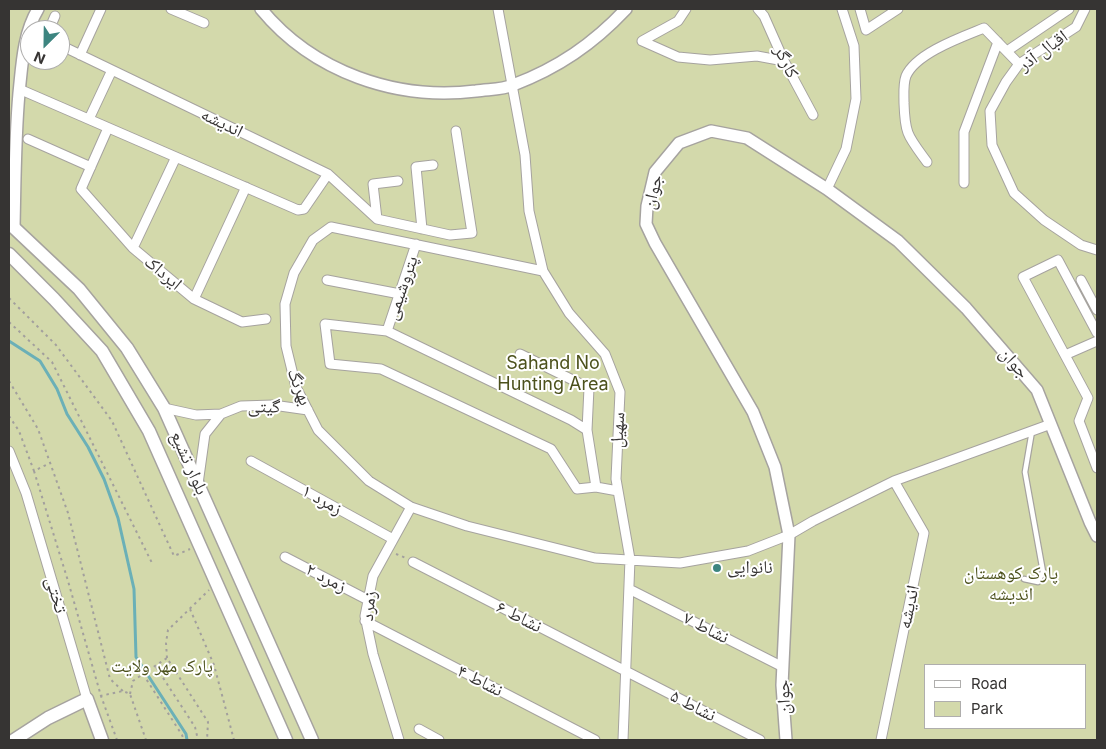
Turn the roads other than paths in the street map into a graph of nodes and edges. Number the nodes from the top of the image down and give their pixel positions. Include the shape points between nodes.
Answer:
1 (38, 9) edge
2 (101, 9) edge
3 (171, 9) edge
4 (261, 9) edge
5 (498, 9) edge
6 (626, 9) edge
7 (686, 9) edge
8 (758, 9) edge
9 (842, 9) edge
10 (860, 9) edge
11 (898, 9) edge
12 (1069, 9) edge
13 (1085, 9) edge
14 (55, 16) dead end
15 (53, 20) edge
16 (204, 23) dead end
17 (998, 42) junction
18 (70, 50) edge
19 (1007, 51) junction
20 (80, 55) junction
21 (784, 61) junction
22 (1019, 64) junction
23 (112, 70) junction
24 (511, 86) junction
25 (20, 89) junction
26 (813, 115) dead end
27 (89, 119) junction
28 (108, 128) junction
29 (456, 131) dead end
30 (28, 139) dead end
31 (12, 156) edge
32 (176, 157) junction
33 (927, 162) dead end
34 (434, 165) dead end
35 (91, 167) junction
36 (328, 174) junction
37 (398, 181) dead end
38 (964, 183) dead end
39 (246, 187) junction
40 (827, 189) junction
41 (375, 218) junction
42 (11, 228) edge
43 (422, 229) junction
44 (416, 244) junction
45 (133, 248) junction
46 (1097, 250) edge
47 (9, 254) edge
48 (543, 271) junction
49 (327, 280) dead end
50 (1082, 280) dead end
51 (400, 294) junction
52 (194, 299) junction
53 (1097, 310) edge
54 (266, 319) dead end
55 (387, 331) junction
56 (1097, 333) edge
57 (1097, 341) edge
58 (520, 354) dead end
59 (1065, 355) junction
60 (164, 408) junction
61 (308, 410) junction
62 (221, 414) junction
63 (1051, 424) junction
64 (587, 430) junction
65 (1032, 431) junction
66 (9, 451) edge
67 (251, 461) dead end
68 (1097, 468) edge
69 (894, 481) junction
70 (198, 484) junction
71 (596, 486) junction
72 (618, 491) junction
73 (411, 507) junction
74 (789, 535) junction
75 (1097, 536) edge
76 (393, 539) junction
77 (285, 557) dead end
78 (630, 559) junction
79 (413, 562) road end
80 (1024, 579) dead end
81 (629, 589) junction
82 (368, 600) junction
83 (365, 621) junction
84 (783, 666) junction
85 (626, 672) junction
86 (87, 699) junction
87 (419, 730) dead end
88 (14, 740) edge
89 (102, 740) edge
90 (286, 740) edge
91 (312, 740) edge
92 (399, 740) edge
93 (439, 740) edge
94 (595, 740) edge
95 (624, 740) edge
96 (760, 740) edge
97 (786, 740) edge
98 (881, 740) edge

1 - 25 street via 22,55
2 - 20 street
3 - 16 street
4 - 24 street via 298,44 328,64 365,81 409,91 454,94
5 - 24 street, سهیل
6 - 24 street via 584,48 551,68
7 - 21 street via 678,21 642,41 678,57 710,60 757,56
8 - 21 street, کارگر
9 - 40 street via 854,46 856,99 846,149
10 - 11 street via 866,30
12 - 19 street
13 - 22 street, اقبال آذر via 1076,27
14 - 15 street
17 - 19 street
17 - 33 street via 984,28 935,48 906,76 904,98 908,136
17 - 38 street via 964,132
18 - 20 street, اندیشه
19 - 22 street
20 - 23 street, اندیشه
21 - 26 street, کارگر
22 - 46 street, اقبال آذر via 990,110 992,145 1014,193 1044,220 1081,245
23 - 27 street
23 - 36 street, اندیشه
24 - 48 street, سهیل via 525,155 529,211
25 - 27 street
25 - 31 street
27 - 28 street
28 - 32 street
28 - 35 street
29 - 43 street via 472,233 450,235
30 - 35 street
31 - 42 street
32 - 39 street
32 - 45 street
34 - 43 street via 416,167
35 - 45 street, ایرداک via 81,189
36 - 39 street via 302,210
36 - 41 street, اندیشه
37 - 41 street via 373,184
39 - 52 street
40 - 63 street, جوان via 898,241 966,308 1037,390
40 - 74 street, جوان via 747,138 711,131 679,143 655,172 647,206 646,224 654,244 753,412 775,467
41 - 43 street
42 - 60 main road, بلوار تشیع via 79,288 127,348
44 - 48 street, بهرنگ
44 - 51 street, پتروشیمی
44 - 61 street, بهرنگ via 331,227 313,240 294,273 285,304 286,346 296,387
45 - 52 street, ایرداک
47 - 90 main road, بلوار تشیع via 102,351 149,431
48 - 72 street, سهیل via 569,313 605,354 620,392
49 - 51 street
50 - 53 street
51 - 55 street, پتروشیمی
52 - 54 street, ایرداک via 242,322
55 - 64 street
55 - 71 street via 325,324 330,364 381,368 551,449 576,489
56 - 59 street via 1058,260 1024,278
57 - 59 street
58 - 64 street via 589,388
59 - 68 street via 1088,398 1079,421
60 - 62 street, گیتی via 196,415
60 - 70 main road, بلوار تشیع
61 - 62 street, گیتی via 273,405 241,406
61 - 73 street, بهرنگ via 318,430 369,481
62 - 70 street via 205,434
63 - 65 street, بهرنگ
63 - 75 street, جوان
64 - 71 street
65 - 69 street, بهرنگ
65 - 80 lane via 1025,472 1043,572 1038,582
66 - 86 street, تختی via 26,493
67 - 76 street, زمرد ۱
69 - 74 street, بهرنگ
69 - 98 street, اندیشه via 924,533
70 - 91 main road, بلوار تشیع
71 - 72 street
72 - 78 street, سهیل
73 - 76 street, زمرد
73 - 78 street, بهرنگ via 467,526 595,558
74 - 78 street, بهرنگ via 748,551 680,563
74 - 84 street, جوان
76 - 82 street, زمرد via 373,576
77 - 82 street, زمرد ۲
78 - 81 street, سهیل
79 - 85 street, نشاط ۶
81 - 84 street, نشاط ۷
81 - 85 street, سهیل
82 - 83 street, زمرد
83 - 92 street, زمرد
83 - 94 street, نشاط ۴
84 - 97 street, جوان
85 - 95 street, سهیل
85 - 96 street, نشاط ۵
86 - 88 main road via 48,718
86 - 89 main road, تختی
87 - 93 street

